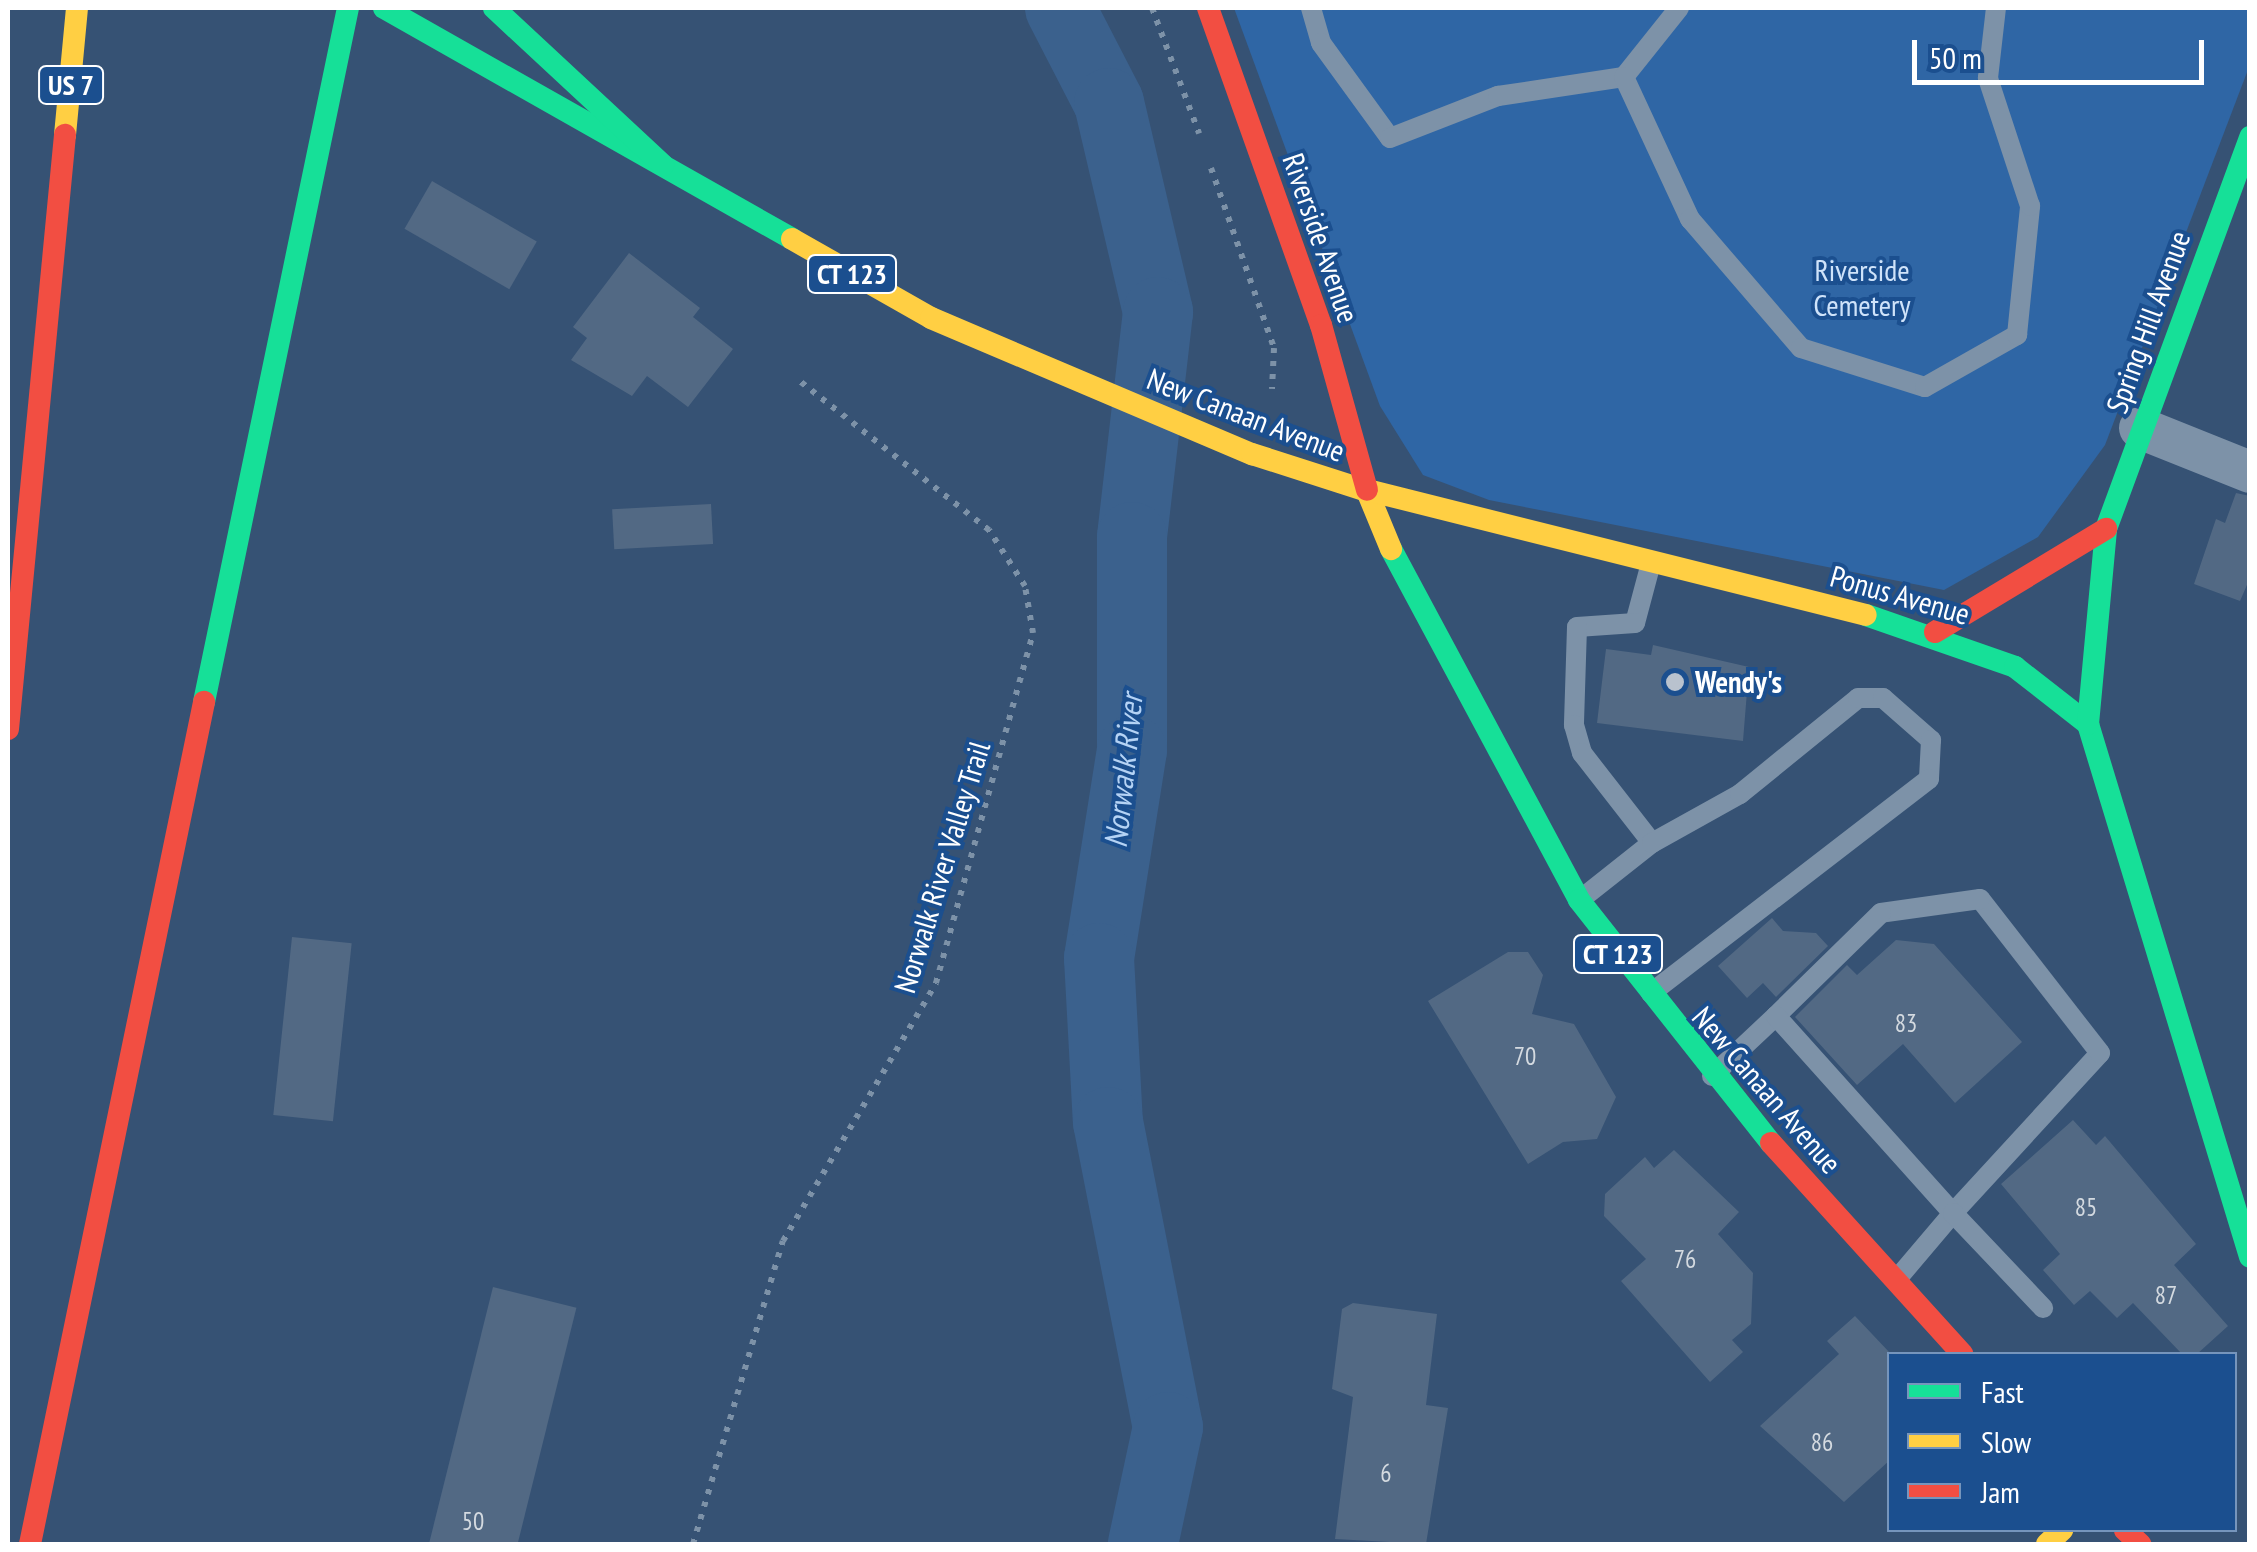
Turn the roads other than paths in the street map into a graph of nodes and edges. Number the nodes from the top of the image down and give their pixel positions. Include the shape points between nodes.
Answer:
1 (77, 8) edge
2 (348, 8) edge
3 (384, 8) edge
4 (494, 8) edge
5 (1208, 8) edge
6 (1312, 8) edge
7 (1679, 8) edge
8 (1996, 8) edge
9 (1624, 77) junction
10 (2250, 137) edge
11 (663, 165) junction
12 (2140, 428) junction
13 (2250, 472) edge
14 (1367, 491) junction
15 (2106, 529) junction
16 (1651, 561) junction
17 (1935, 632) junction
18 (2088, 724) junction
19 (8, 729) edge
20 (1652, 844) junction
21 (1580, 900) junction
22 (1647, 996) junction
23 (1776, 1016) junction
24 (1711, 1076) junction
25 (1953, 1213) junction
26 (2250, 1257) edge
27 (1895, 1280) junction
28 (2043, 1308) dead end
29 (1960, 1352) edge
30 (30, 1544) edge

1 - 19 main road, US 7
2 - 30 main road
3 - 11 main road, New Canaan Avenue / CT 123
4 - 11 main road via 515,37
5 - 14 main road, Riverside Avenue via 1321,324
6 - 9 lane via 1321,43 1390,138 1498,96
7 - 9 lane
8 - 9 lane via 1988,78 2030,206 2017,335 1925,387 1801,348 1690,219
10 - 12 main road, Spring Hill Avenue
11 - 14 main road, New Canaan Avenue / CT 123 via 888,296 1236,448
12 - 13 street
12 - 15 main road, Spring Hill Avenue
14 - 16 main road, Ponus Avenue
14 - 21 main road, New Canaan Avenue / CT 123 via 1414,604
15 - 17 main road
15 - 18 main road, Spring Hill Avenue
16 - 17 main road, Ponus Avenue
16 - 20 lane via 1635,624 1577,627 1574,725 1582,753
17 - 18 main road, Ponus Avenue via 2014,668
18 - 26 main road
20 - 21 lane
20 - 22 lane via 1740,794 1858,698 1883,698 1931,740 1935,771
21 - 22 main road, New Canaan Avenue / CT 123
22 - 24 main road, New Canaan Avenue / CT 123
23 - 24 lane
23 - 25 lane
23 - 25 lane via 1881,913 1980,899 2100,1052
24 - 27 main road, New Canaan Avenue / CT 123
25 - 27 lane
25 - 28 lane
27 - 29 main road, New Canaan Avenue / CT 123

